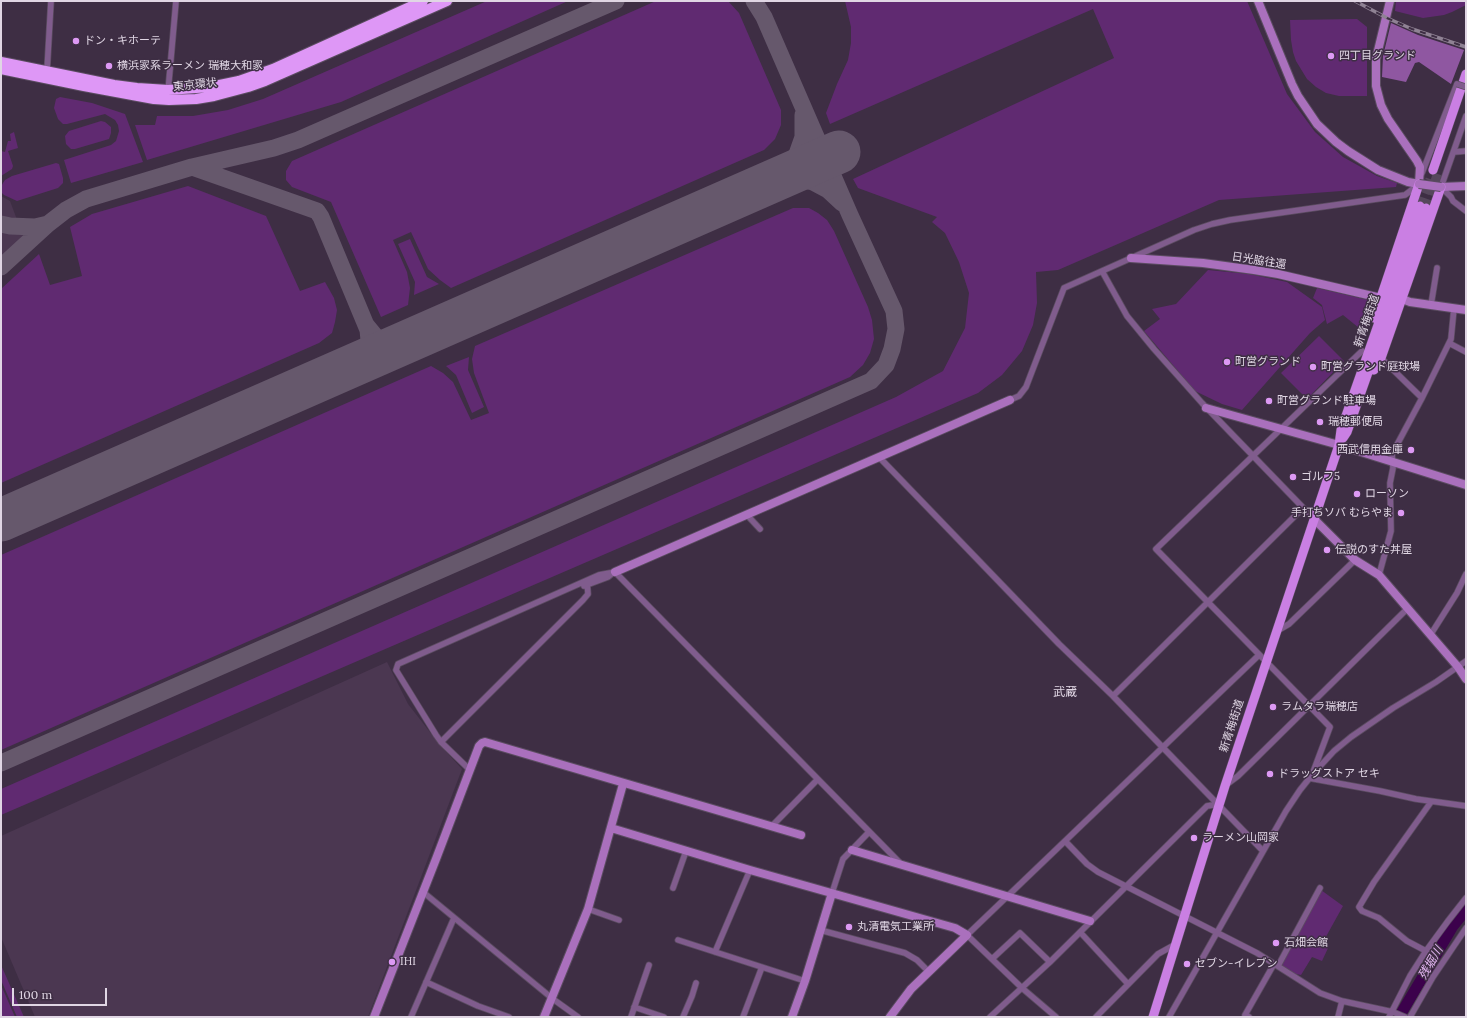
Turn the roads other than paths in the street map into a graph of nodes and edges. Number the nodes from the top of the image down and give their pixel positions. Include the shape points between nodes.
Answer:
1 (51, 1) edge
2 (176, 1) edge
3 (447, 1) edge
4 (1258, 1) edge
5 (1390, 1) edge
6 (426, 4) edge
7 (1, 62) edge
8 (1, 69) edge
9 (47, 71) junction
10 (1466, 74) edge
11 (1466, 87) edge
12 (1466, 91) edge
13 (168, 95) junction
14 (1466, 116) edge
15 (1466, 151) edge
16 (1454, 152) junction
17 (1419, 184) junction
18 (1466, 186) edge
19 (1441, 187) junction
20 (1423, 207) tunnel mouth
21 (1466, 211) edge
22 (1131, 258) junction
23 (1437, 268) dead end
24 (1102, 271) junction
25 (1381, 298) junction
26 (1402, 299) junction
27 (1431, 305) junction
28 (1454, 308) junction
29 (1466, 310) edge
30 (1449, 343) junction
31 (1362, 351) junction
32 (1466, 352) edge
33 (1381, 358) junction
34 (1360, 386) junction
35 (1422, 398) junction
36 (1010, 400) joint
37 (1206, 408) junction
38 (1281, 429) junction
39 (1339, 445) junction
40 (879, 457) junction
41 (1252, 457) junction
42 (1392, 462) junction
43 (1466, 485) edge
44 (1303, 508) junction
45 (747, 515) junction
46 (1314, 519) junction
47 (760, 529) dead end
48 (1355, 560) junction
49 (615, 572) junction
50 (1466, 574) edge
51 (1379, 575) junction
52 (587, 583) junction
53 (1208, 601) junction
54 (1408, 608) junction
55 (1275, 632) junction
56 (1430, 634) junction
57 (1262, 658) junction
58 (1466, 660) edge
59 (1458, 667) junction
60 (1466, 679) edge
61 (1113, 696) junction
62 (1308, 706) junction
63 (441, 742) junction
64 (1162, 747) junction
65 (470, 770) junction
66 (1310, 776) junction
67 (817, 780) junction
68 (623, 784) junction
69 (1225, 786) junction
70 (1431, 802) junction
71 (1219, 804) junction
72 (1466, 806) edge
73 (772, 826) junction
74 (611, 828) junction
75 (869, 832) junction
76 (801, 835) dead end
77 (1066, 842) junction
78 (852, 850) junction
79 (686, 851) junction
80 (1264, 851) junction
81 (902, 866) junction
82 (750, 870) junction
83 (1125, 886) junction
84 (673, 888) dead end
85 (1320, 888) dead end
86 (423, 892) junction
87 (832, 893) junction
88 (1007, 896) junction
89 (1466, 898) edge
90 (588, 908) junction
91 (1185, 916) junction
92 (454, 918) junction
93 (619, 920) dead end
94 (1090, 921) junction
95 (1466, 928) edge
96 (820, 930) junction
97 (1080, 932) junction
98 (1217, 933) junction
99 (967, 935) junction
100 (678, 940) dead end
101 (1176, 944) junction
102 (1426, 951) junction
103 (716, 952) junction
104 (992, 960) junction
105 (1050, 962) junction
106 (649, 965) dead end
107 (1276, 965) junction
108 (762, 967) junction
109 (929, 972) junction
110 (426, 982) junction
111 (805, 982) junction
112 (696, 983) dead end
113 (1128, 984) junction
114 (1022, 988) junction
115 (552, 998) junction
116 (1342, 1001) junction
117 (634, 1007) junction
118 (1391, 1014) edge
119 (374, 1017) edge
120 (411, 1017) edge
121 (509, 1017) edge
122 (544, 1017) edge
123 (578, 1017) edge
124 (631, 1017) edge
125 (664, 1017) edge
126 (683, 1017) edge
127 (743, 1017) edge
128 (792, 1017) edge
129 (890, 1017) edge
130 (990, 1017) edge
131 (1056, 1017) edge
132 (1096, 1017) edge
133 (1153, 1017) edge
134 (1169, 1017) edge
135 (1249, 1017) edge
136 (1338, 1017) edge
137 (1405, 1017) edge
138 (1410, 1017) edge

1 - 9 street
2 - 13 street
3 - 6 highway, 東京環状
4 - 17 street via 1292,84 1317,124 1336,142 1378,170
5 - 17 street via 1376,58 1376,86 1388,119 1417,161 1420,168
6 - 13 highway, 東京環状 via 248,87 196,99
7 - 9 highway, 東京環状
8 - 13 highway, 東京環状 via 141,97
9 - 13 highway, 東京環状
10 - 12 main road via 1436,171
11 - 17 street, bridge via 1457,84
14 - 16 street
15 - 16 street
16 - 19 street
17 - 19 street, bridge
17 - 22 street via 1405,195 1212,224
17 - 25 main road
18 - 19 street
19 - 21 street
19 - 26 main road
20 - 34 main road, 新青梅街道
22 - 24 street
22 - 25 street, 日光脇往還 via 1203,263 1254,270
23 - 27 street
24 - 36 street via 1064,288 1026,387 1019,396
24 - 37 street via 1127,316
25 - 31 main road
26 - 27 street
26 - 33 main road
27 - 28 street
28 - 29 street
28 - 30 street
30 - 32 street
30 - 35 street
31 - 34 main road via 1358,366
31 - 38 street
33 - 34 main road
33 - 35 street
34 - 39 main road, 新青梅街道 via 1347,432
35 - 42 street via 1392,454
36 - 40 street
37 - 38 street
37 - 41 street
38 - 39 street
38 - 41 street
39 - 42 street
39 - 46 main road, 新青梅街道
40 - 45 street
40 - 61 street via 1059,644
41 - 44 street
41 - 53 street via 1156,549
42 - 43 street
42 - 51 street via 1391,531
44 - 46 street
44 - 53 street
45 - 47 street
45 - 49 street
46 - 48 street
46 - 55 main road, 新青梅街道
48 - 51 street
48 - 55 street via 1289,624
49 - 52 street
49 - 67 street
50 - 56 street via 1457,593
51 - 54 street
52 - 63 street via 588,594 583,600
52 - 63 street via 398,664 396,670
53 - 57 street
53 - 61 street
54 - 56 street
54 - 62 street
55 - 57 main road, 新青梅街道
56 - 59 street
57 - 62 street
57 - 64 street
57 - 69 main road, 新青梅街道
58 - 59 street
59 - 60 street
59 - 66 street via 1351,737
61 - 64 street
62 - 66 street via 1330,727
62 - 69 street
63 - 65 street
64 - 71 street
64 - 77 street
65 - 68 street via 479,746 485,742
65 - 86 street
66 - 70 street
66 - 80 street via 1286,811
67 - 73 street
67 - 75 street
68 - 73 street
68 - 74 street
69 - 71 main road, 新青梅街道
70 - 72 street
70 - 102 street via 1359,907 1362,911 1379,918 1407,941
71 - 80 street
71 - 83 street via 1207,806
71 - 91 main road, 新青梅街道
73 - 76 street
74 - 79 street
74 - 90 street
75 - 78 street
75 - 81 street
77 - 83 street via 1087,864
77 - 88 street
78 - 81 street
78 - 87 street via 843,859
79 - 82 street
79 - 84 street
80 - 98 street
81 - 88 street
82 - 87 street
82 - 103 street
83 - 91 street
83 - 94 street
85 - 107 street
86 - 92 street
86 - 119 street
87 - 96 street
87 - 99 street via 955,928
88 - 94 street
88 - 99 street
89 - 102 street
90 - 93 street
90 - 115 street
91 - 98 street
91 - 101 main road, 新青梅街道
92 - 110 street
92 - 115 street
94 - 97 street
95 - 138 street
96 - 109 street via 905,953
96 - 111 street
97 - 105 street
97 - 113 street
98 - 107 street
98 - 134 street
99 - 104 street
99 - 109 street
100 - 103 street
101 - 113 street via 1158,954
101 - 133 main road, 新青梅街道
102 - 118 street
103 - 108 street
104 - 105 street via 1020,933
104 - 114 street
105 - 114 street
106 - 117 street
107 - 116 street via 1320,993
107 - 135 street via 1245,1015
108 - 111 street
108 - 127 street
109 - 129 street via 911,989
110 - 120 street
110 - 121 street
111 - 128 street
112 - 126 street
113 - 132 street
114 - 130 street
114 - 131 street
115 - 122 street
115 - 123 street
116 - 118 street
116 - 136 street
117 - 124 street
117 - 125 street
118 - 137 street

